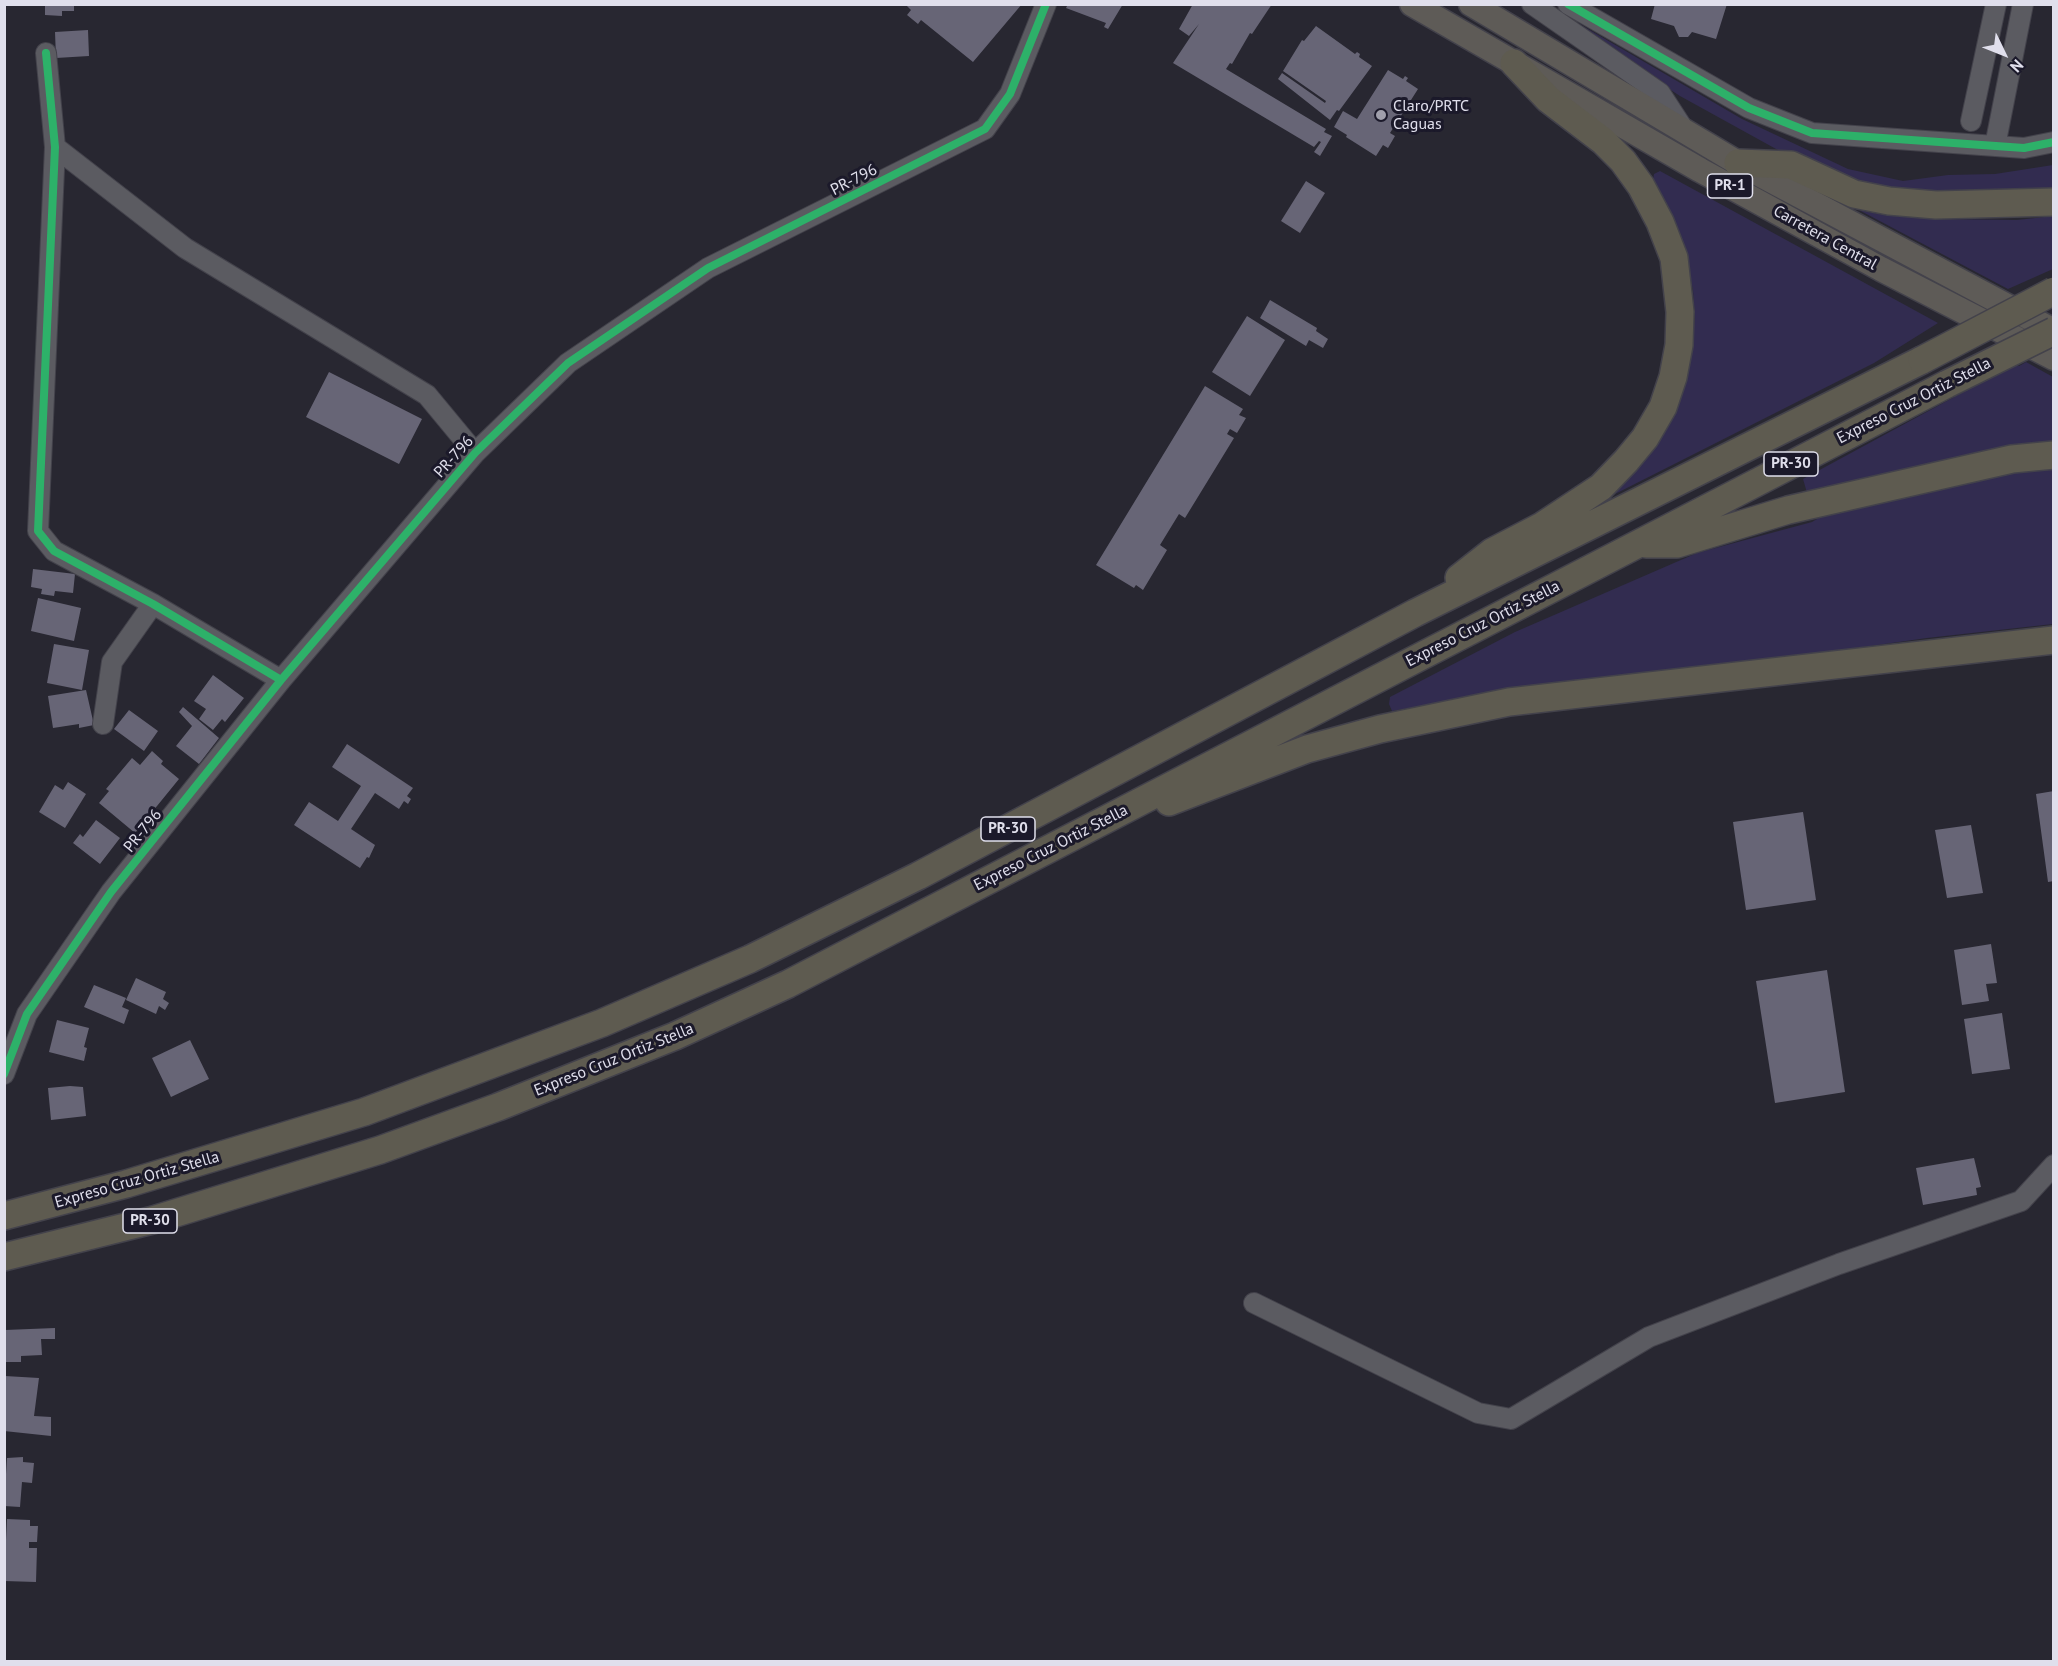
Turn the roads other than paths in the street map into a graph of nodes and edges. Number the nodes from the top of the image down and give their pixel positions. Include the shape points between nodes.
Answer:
1 (1046, 4) edge
2 (1412, 4) edge
3 (1472, 4) edge
4 (1532, 4) edge
5 (1568, 4) edge
6 (1996, 4) edge
7 (2023, 4) edge
8 (46, 53) dead end
9 (1514, 63) junction
10 (1971, 121) dead end
11 (1685, 132) junction
12 (2054, 142) edge
13 (1995, 146) junction
14 (55, 147) junction
15 (1738, 163) junction
16 (2054, 202) edge
17 (2054, 291) edge
18 (2054, 331) edge
19 (2054, 358) edge
20 (475, 453) junction
21 (2054, 455) edge
22 (1636, 545) junction
23 (153, 604) junction
24 (1415, 614) junction
25 (2054, 640) edge
26 (281, 680) junction
27 (103, 724) dead end
28 (1080, 832) junction
29 (4, 1074) edge
30 (2054, 1166) edge
31 (4, 1216) edge
32 (4, 1257) edge
33 (1254, 1303) dead end

1 - 20 street, PR-796 / PR-796 via 1010,94 985,129 708,268 567,363
2 - 9 main road, Carretera Central / PR-1
3 - 11 main road, Carretera Central / PR-1
4 - 11 street via 1660,93
5 - 13 street via 1749,108 1812,133
6 - 10 street
7 - 13 street
8 - 14 street
9 - 19 main road, Carretera Central / PR-1 via 1871,263
9 - 24 highway via 1548,99 1580,121 1623,161 1660,222 1674,258 1679,345 1663,407 1645,438 1601,487 1542,526 1492,552
11 - 15 main road, Carretera Central / PR-1
12 - 13 street via 2024,148
14 - 20 street via 185,249 427,395
14 - 23 street via 38,531 54,551
15 - 16 highway via 1791,165 1854,194 1889,201 1936,206
15 - 18 main road, Carretera Central / PR-1
17 - 24 highway, Expreso Cruz Ortiz Stella / PR-30, bridge
18 - 22 highway, Expreso Cruz Ortiz Stella / PR-30, bridge
20 - 26 street, PR-796 / PR-796
21 - 22 highway via 2012,459 1788,510 1677,544
22 - 28 highway, Expreso Cruz Ortiz Stella / PR-30
23 - 26 street
23 - 27 street via 112,662
24 - 31 highway, Expreso Cruz Ortiz Stella / PR-30 via 938,866 718,973 602,1023 375,1108
25 - 28 highway via 1509,702 1307,749 1221,784
26 - 29 street, PR-796 / PR-796 via 111,892 27,1014
28 - 32 highway, Expreso Cruz Ortiz Stella / PR-30 via 788,984 601,1067 380,1150 195,1208
30 - 33 street via 2021,1201 1839,1264 1649,1337 1511,1419 1478,1413

